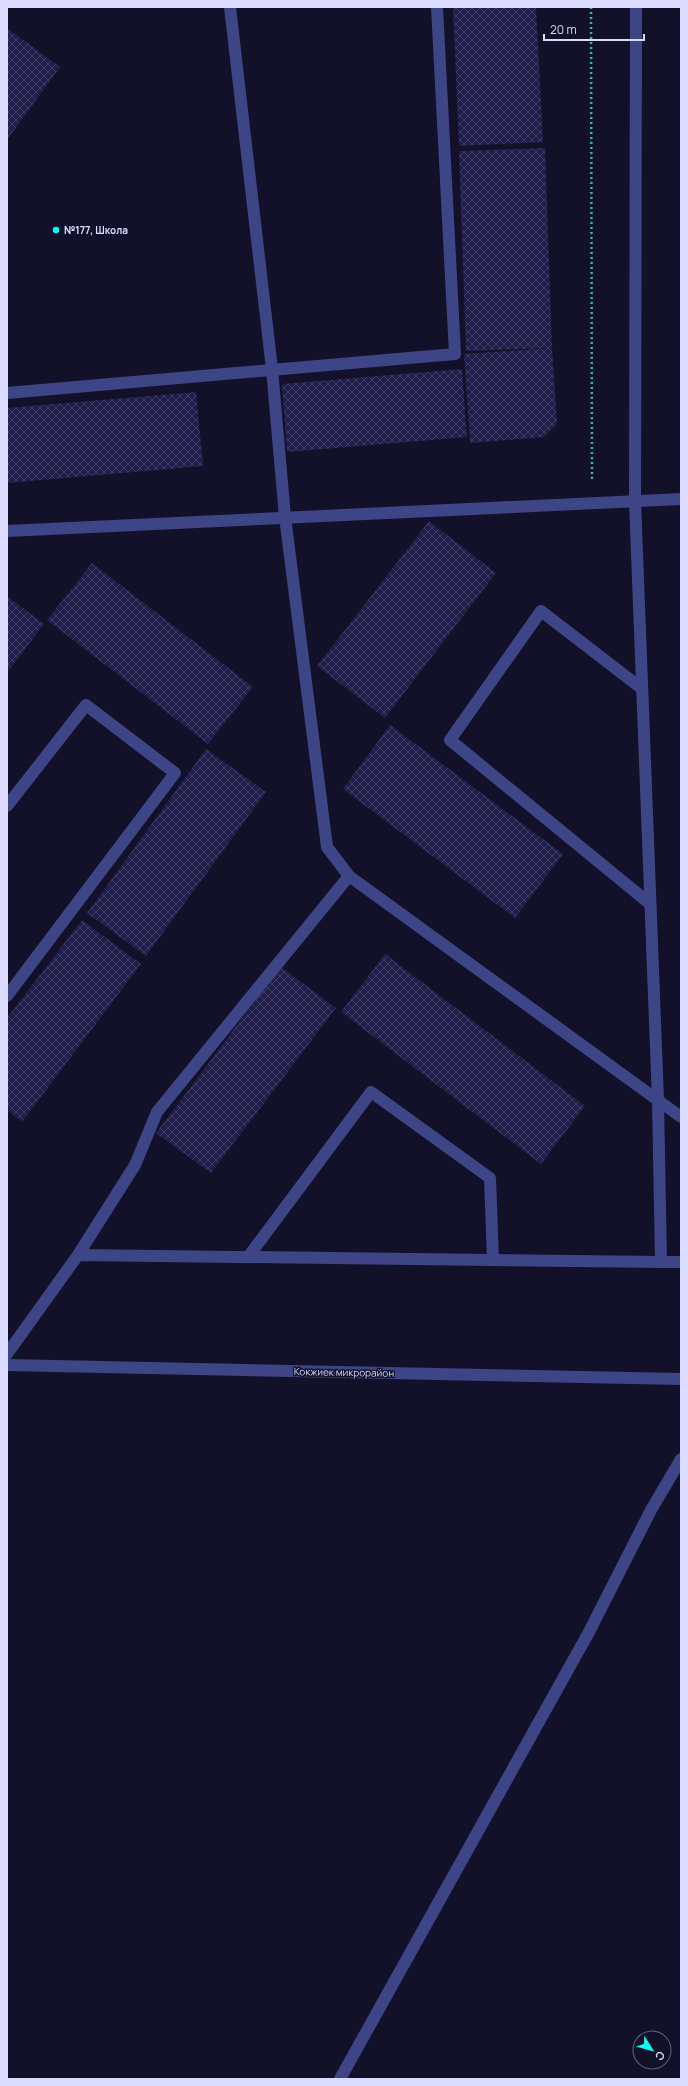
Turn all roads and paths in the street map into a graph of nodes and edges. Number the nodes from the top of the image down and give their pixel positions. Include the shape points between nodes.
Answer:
1 (230, 7) edge
2 (437, 7) edge
3 (591, 7) edge
4 (636, 7) edge
5 (272, 369) junction
6 (7, 393) edge
7 (681, 499) edge
8 (635, 501) junction
9 (592, 503) junction
10 (285, 517) junction
11 (7, 531) edge
12 (641, 688) junction
13 (7, 806) edge
14 (349, 876) junction
15 (649, 904) junction
16 (7, 996) edge
17 (658, 1100) junction
18 (681, 1118) edge
19 (78, 1255) junction
20 (248, 1257) junction
21 (493, 1260) junction
22 (661, 1262) junction
23 (681, 1262) edge
24 (7, 1354) edge
25 (7, 1365) edge
26 (681, 1379) edge
27 (681, 1459) edge
28 (340, 2079) edge

1 - 5 street
2 - 5 street via 455,354
3 - 9 path
4 - 8 street
5 - 6 street
5 - 10 street
7 - 8 street
8 - 9 street
8 - 12 street
9 - 10 street
10 - 11 street
10 - 14 street via 327,846
12 - 15 street
12 - 15 street via 541,611 450,740
13 - 16 street via 86,705 175,773
14 - 17 street
14 - 19 street via 157,1112 135,1165
15 - 17 street
17 - 18 street
17 - 22 street
19 - 20 street
19 - 24 street
20 - 21 street
20 - 21 street via 371,1092 490,1178
21 - 22 street
22 - 23 street
25 - 26 street, Кокжиек микрорайон
27 - 28 street via 651,1510 589,1632

